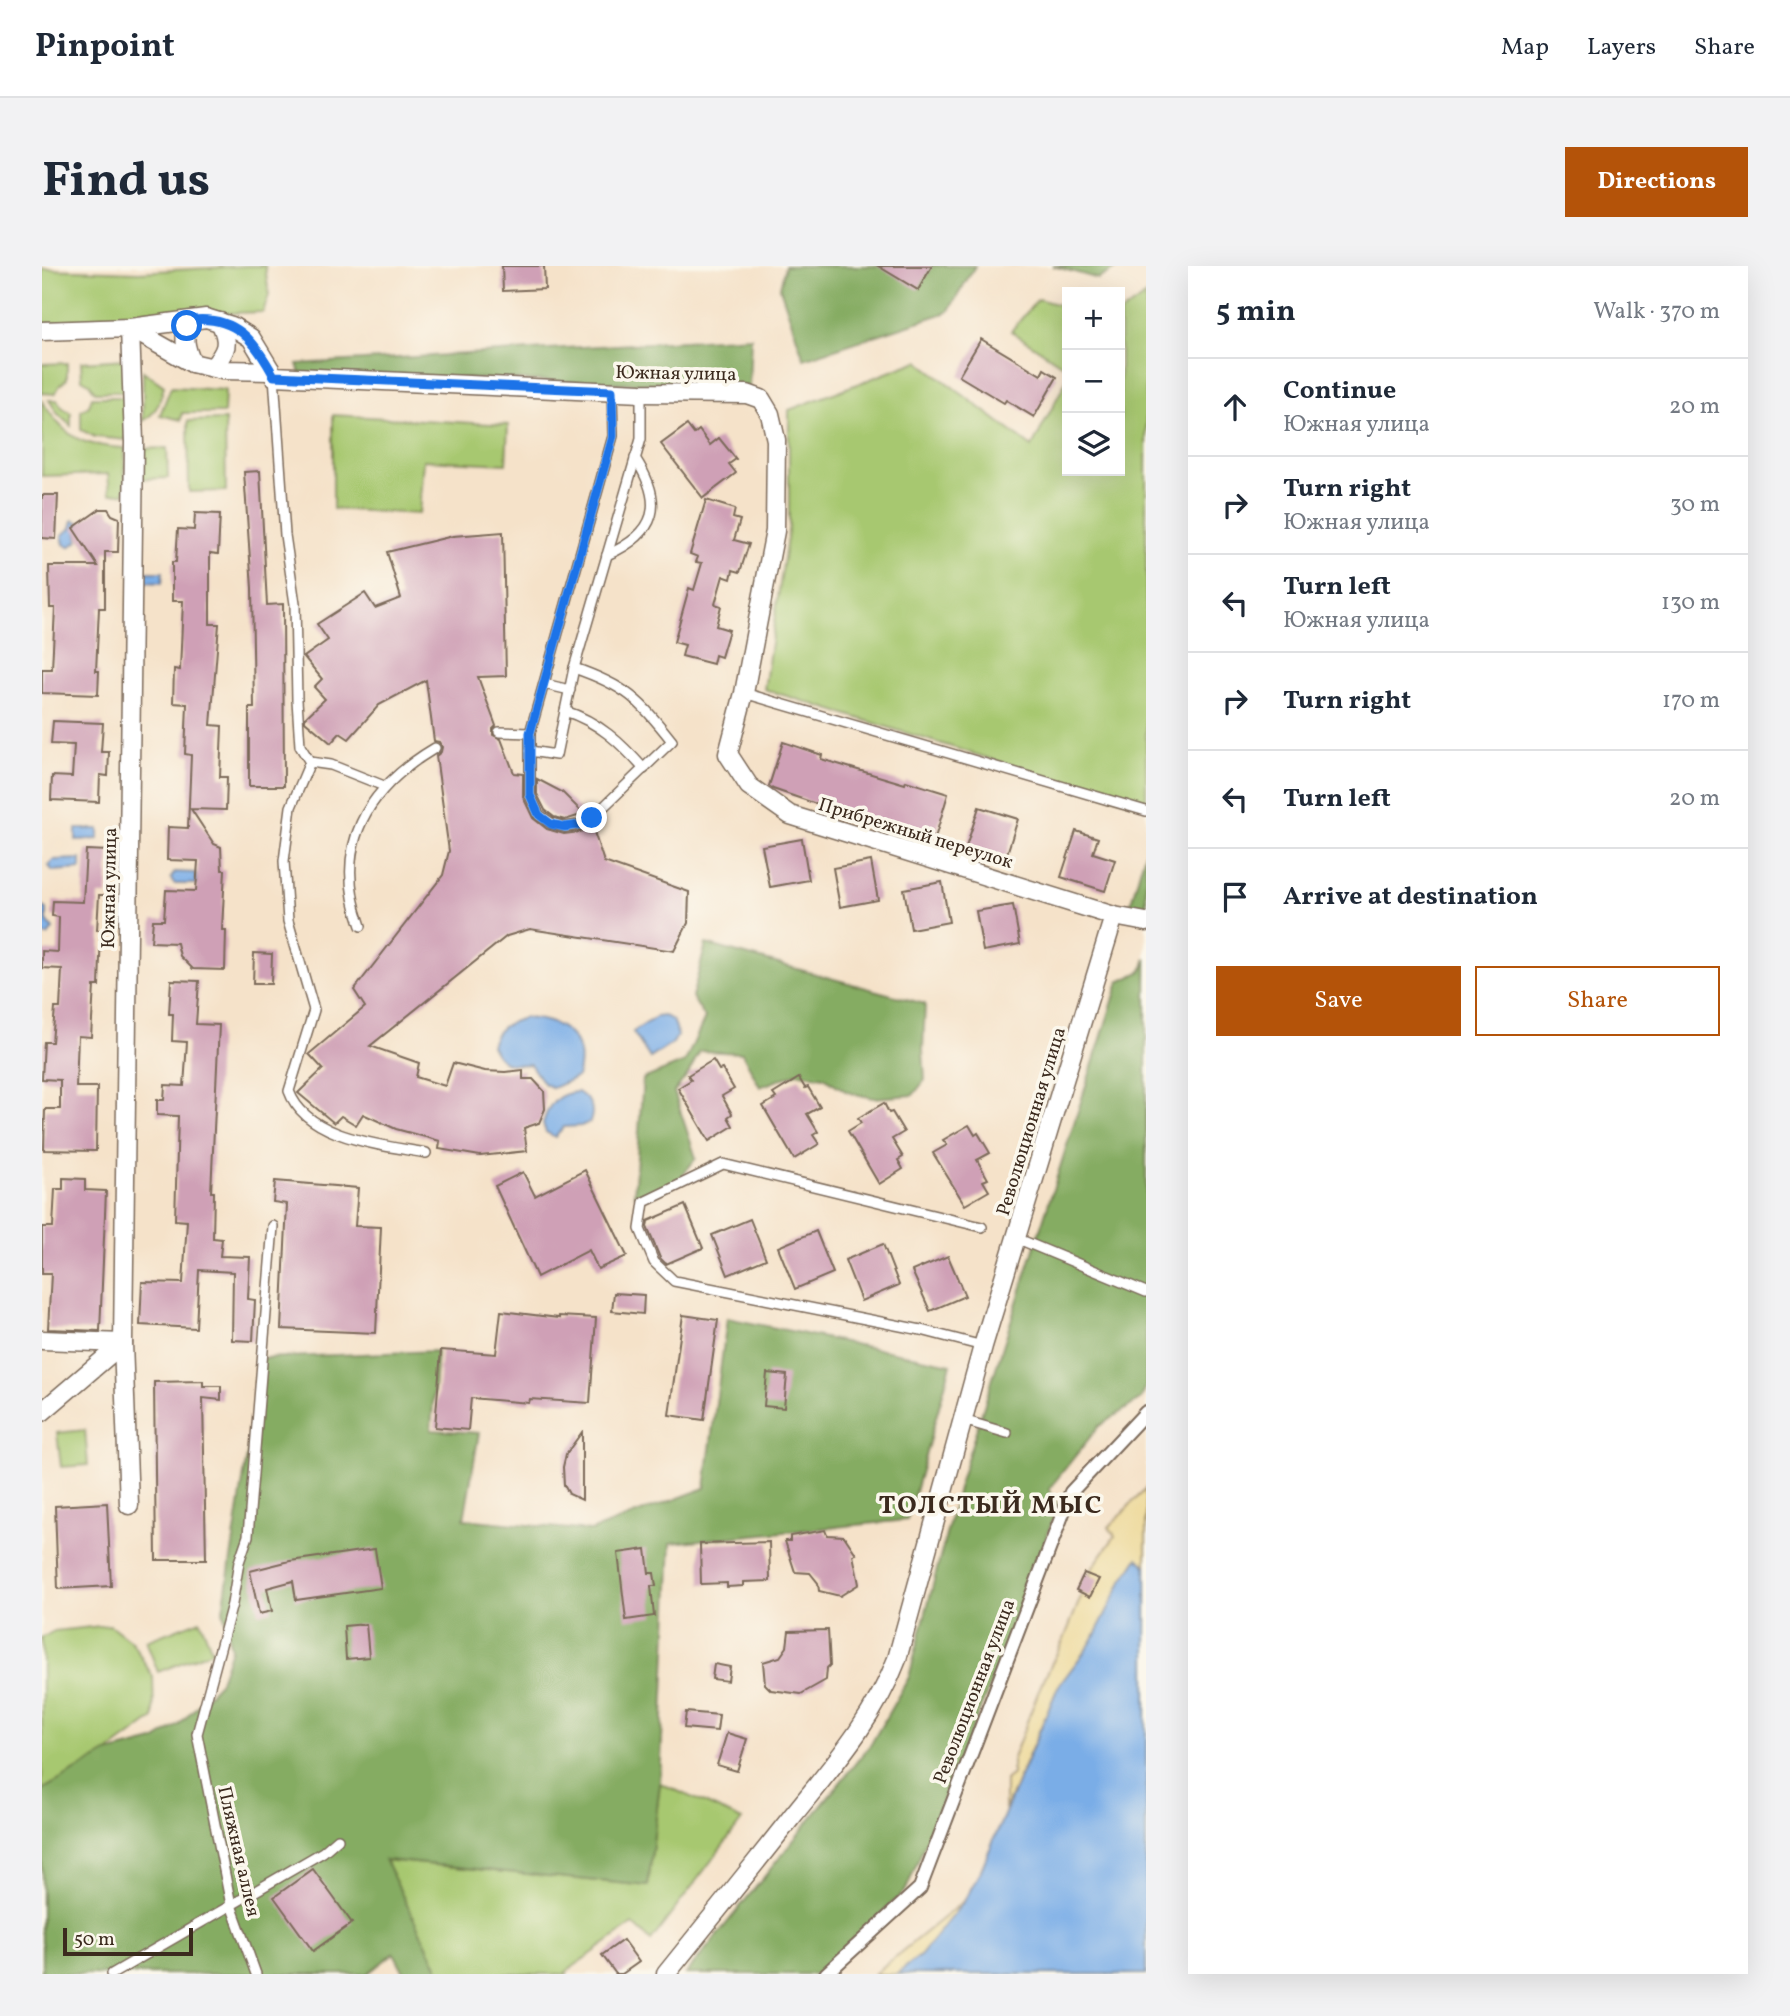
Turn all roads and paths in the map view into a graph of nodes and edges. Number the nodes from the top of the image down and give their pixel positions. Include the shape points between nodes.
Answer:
1 (191, 320) junction
2 (220, 322) junction
3 (130, 328) junction
4 (49, 331) edge
5 (192, 363) junction
6 (213, 367) junction
7 (273, 373) junction
8 (612, 391) junction
9 (641, 393) junction
10 (635, 458) junction
11 (607, 555) junction
12 (574, 668) junction
13 (544, 684) junction
14 (570, 690) junction
15 (744, 693) junction
16 (565, 711) junction
17 (499, 733) dead end
18 (530, 733) junction
19 (435, 748) dead end
20 (530, 751) junction
21 (728, 754) joint
22 (310, 762) junction
23 (644, 769) junction
24 (384, 786) junction
25 (1146, 811) edge
26 (1114, 916) junction
27 (1146, 922) edge
28 (361, 926) dead end
29 (426, 1153) dead end
30 (273, 1226) dead end
31 (982, 1227) dead end
32 (1016, 1238) junction
33 (1146, 1292) edge
34 (42, 1340) edge
35 (123, 1343) junction
36 (983, 1346) junction
37 (42, 1412) edge
38 (1146, 1412) edge
39 (963, 1420) junction
40 (1007, 1433) dead end
41 (952, 1458) junction
42 (129, 1505) dead end
43 (338, 1839) dead end
44 (231, 1905) junction
45 (112, 1974) edge
46 (256, 1974) edge
47 (666, 1974) edge
48 (678, 1974) edge
49 (826, 1974) edge

1 - 2 street
1 - 3 street
1 - 5 street via 184,338
2 - 6 street via 225,352
2 - 7 street via 251,338
3 - 4 street
3 - 5 street, Южная улица
3 - 35 street, Южная улица via 134,442
5 - 6 street, Южная улица
6 - 7 street, Южная улица
7 - 8 street, Южная улица
7 - 22 lane via 295,604 300,746
8 - 9 street, Южная улица
8 - 13 lane via 613,436
9 - 10 lane via 641,439
9 - 15 street, Южная улица via 747,394 761,399 770,414 776,440 775,531
10 - 11 lane
10 - 11 lane via 649,480 651,515 643,532 628,546
11 - 12 lane
12 - 14 lane
12 - 23 lane via 631,694 672,741
13 - 14 lane
13 - 18 lane
14 - 16 lane
15 - 21 street, Южная улица
15 - 25 lane
16 - 20 lane via 556,755
16 - 23 lane via 602,728
17 - 18 lane
18 - 20 lane
19 - 24 lane
20 - 23 lane via 532,802 545,820 565,827 592,818
21 - 26 street, Прибрежный переулок via 749,786 790,815
22 - 24 lane via 331,765
22 - 29 lane via 291,807 284,860 288,921 314,1010 289,1091 293,1103 319,1125 359,1141
24 - 28 lane via 361,820 353,846 353,904
26 - 27 street, Прибрежный переулок
26 - 32 street, Революционная улица
30 - 44 lane, Пляжная аллея via 248,1536 197,1734
31 - 36 lane via 723,1164 644,1202 640,1229 654,1262 674,1281
32 - 33 lane
32 - 36 street, Революционная улица
34 - 35 street
35 - 37 street
35 - 42 street, Южная улица
36 - 39 street, Революционная улица
38 - 49 street, Революционная улица via 1071,1492 920,1888
39 - 40 lane
39 - 41 street, Революционная улица
41 - 47 street, Революционная улица via 886,1688 826,1774
41 - 48 street, Революционная улица via 959,1472 895,1693 832,1783
43 - 44 lane
44 - 45 lane
44 - 46 lane, Пляжная аллея

